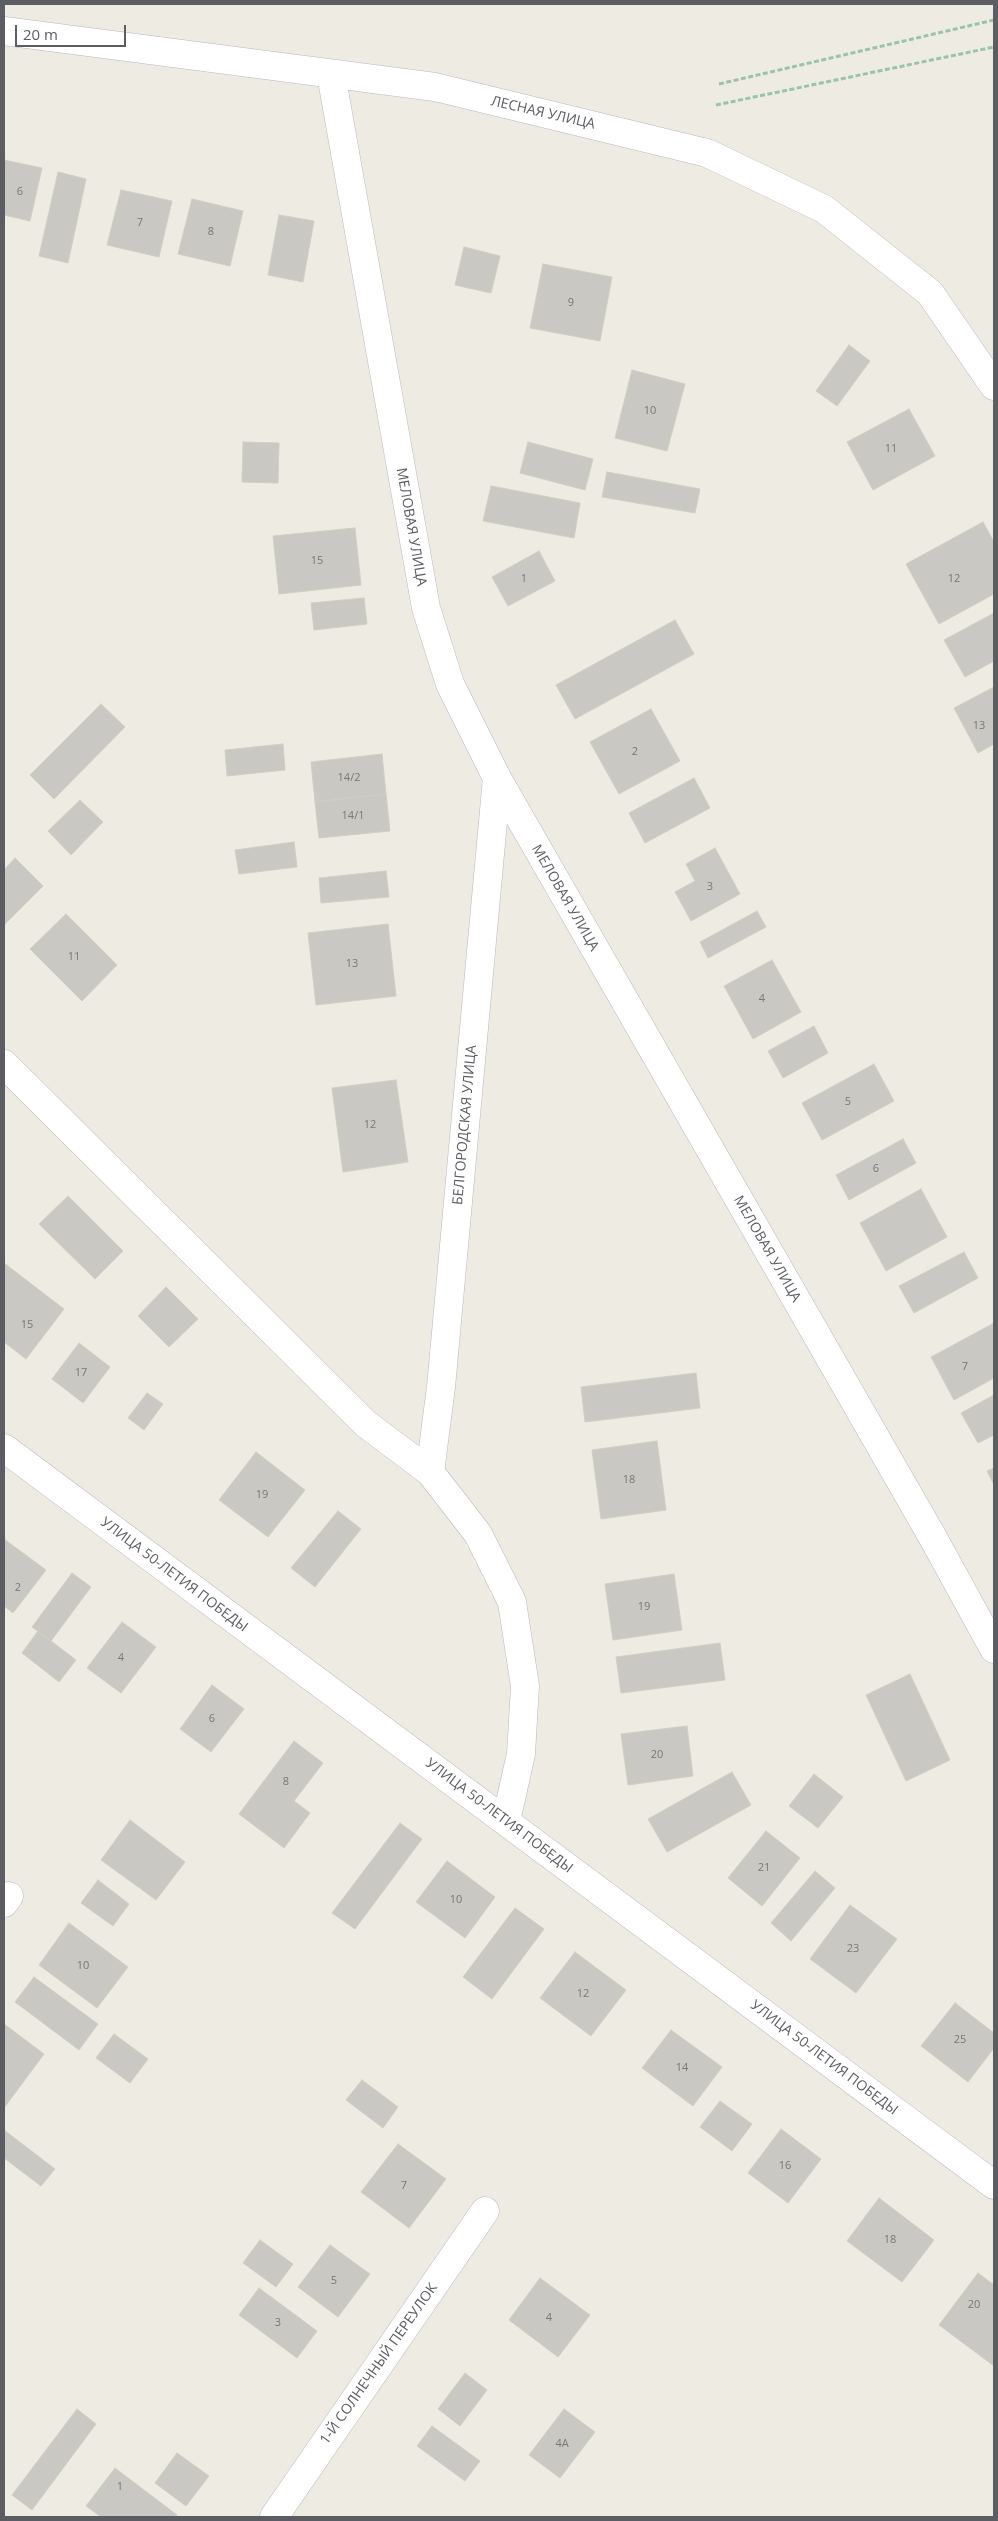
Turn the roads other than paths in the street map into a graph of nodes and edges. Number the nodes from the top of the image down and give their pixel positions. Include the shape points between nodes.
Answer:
1 (4, 31) edge
2 (331, 74) junction
3 (994, 386) edge
4 (497, 778) junction
5 (4, 1064) edge
6 (4, 1448) edge
7 (430, 1472) junction
8 (994, 1649) edge
9 (506, 1821) junction
10 (994, 2185) edge
11 (485, 2211) dead end
12 (274, 2517) edge

1 - 2 street, ЛЕСНАЯ УЛИЦА
2 - 3 street, ЛЕСНАЯ УЛИЦА via 435,88 707,153 824,209 930,293
2 - 4 street, МЕЛОВАЯ УЛИЦА via 426,608 450,684
4 - 7 street, БЕЛГОРОДСКАЯ УЛИЦА via 441,1387
4 - 8 street, МЕЛОВАЯ УЛИЦА via 928,1528
5 - 7 street via 366,1424
6 - 9 street, УЛИЦА 50-ЛЕТИЯ ПОБЕДЫ
7 - 9 street via 478,1534 512,1602 525,1686 521,1754
9 - 10 street, УЛИЦА 50-ЛЕТИЯ ПОБЕДЫ
11 - 12 street, 1-Й СОЛНЕЧНЫЙ ПЕРЕУЛОК

